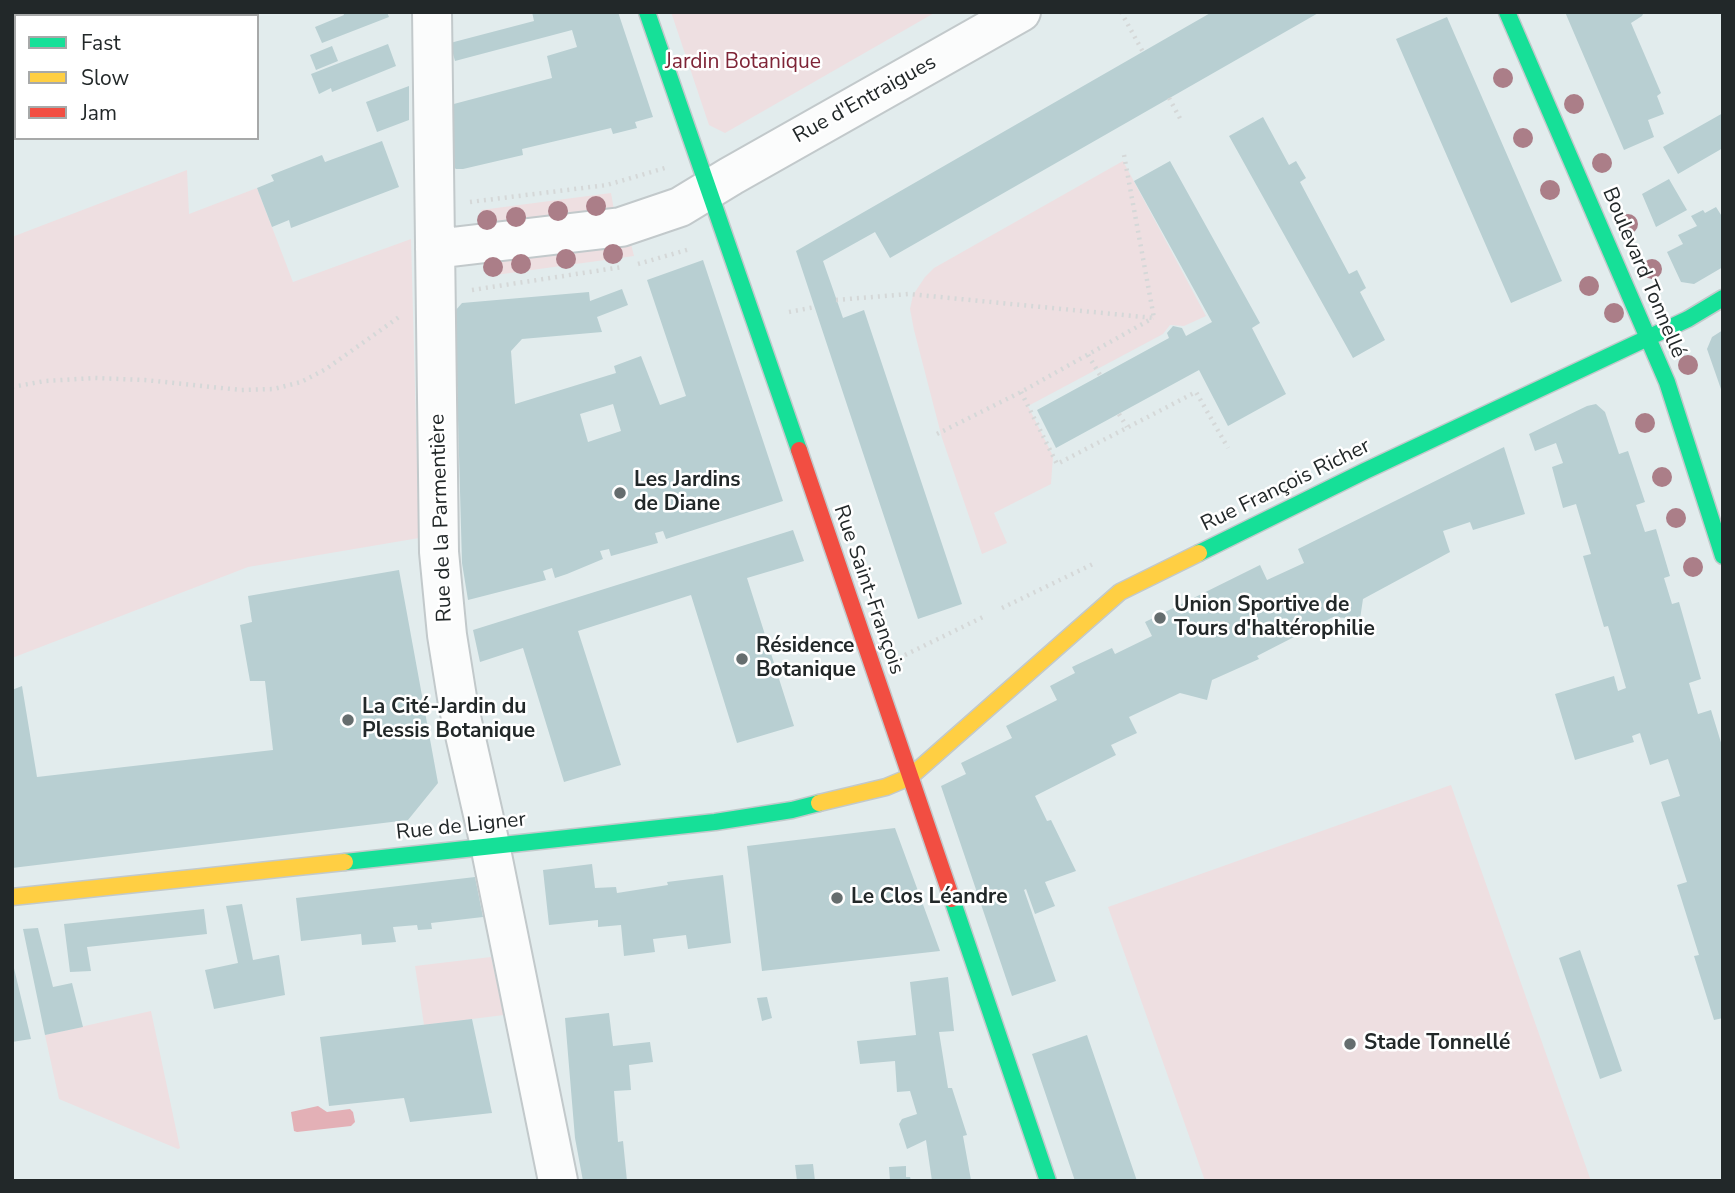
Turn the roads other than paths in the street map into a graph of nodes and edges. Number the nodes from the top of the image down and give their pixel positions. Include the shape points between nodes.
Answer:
1 (432, 12) edge
2 (647, 12) edge
3 (1021, 12) edge
4 (1507, 12) edge
5 (703, 173) junction
6 (435, 250) junction
7 (1723, 298) edge
8 (1649, 337) junction
9 (1723, 556) edge
10 (910, 777) junction
11 (491, 845) junction
12 (12, 897) edge
13 (558, 1181) edge
14 (1048, 1181) edge

1 - 6 street, Rue de la Parmentière
2 - 5 street, Rue Saint-François
3 - 5 street, Rue d'Entraigues
4 - 8 street, Boulevard Tonnellé
5 - 6 street, Rue d'Entraigues via 680,207 621,227
5 - 10 street, Rue Saint-François
6 - 11 street, Rue de la Parmentière via 439,552 458,704
7 - 8 street, Rue François Richer
8 - 9 street, Boulevard Tonnellé
8 - 10 street, Rue François Richer via 1120,592
10 - 11 street, Rue de Ligner via 792,810
10 - 14 street, Rue Saint-François
11 - 12 street, Rue de Ligner
11 - 13 street, Rue de la Parmentière

